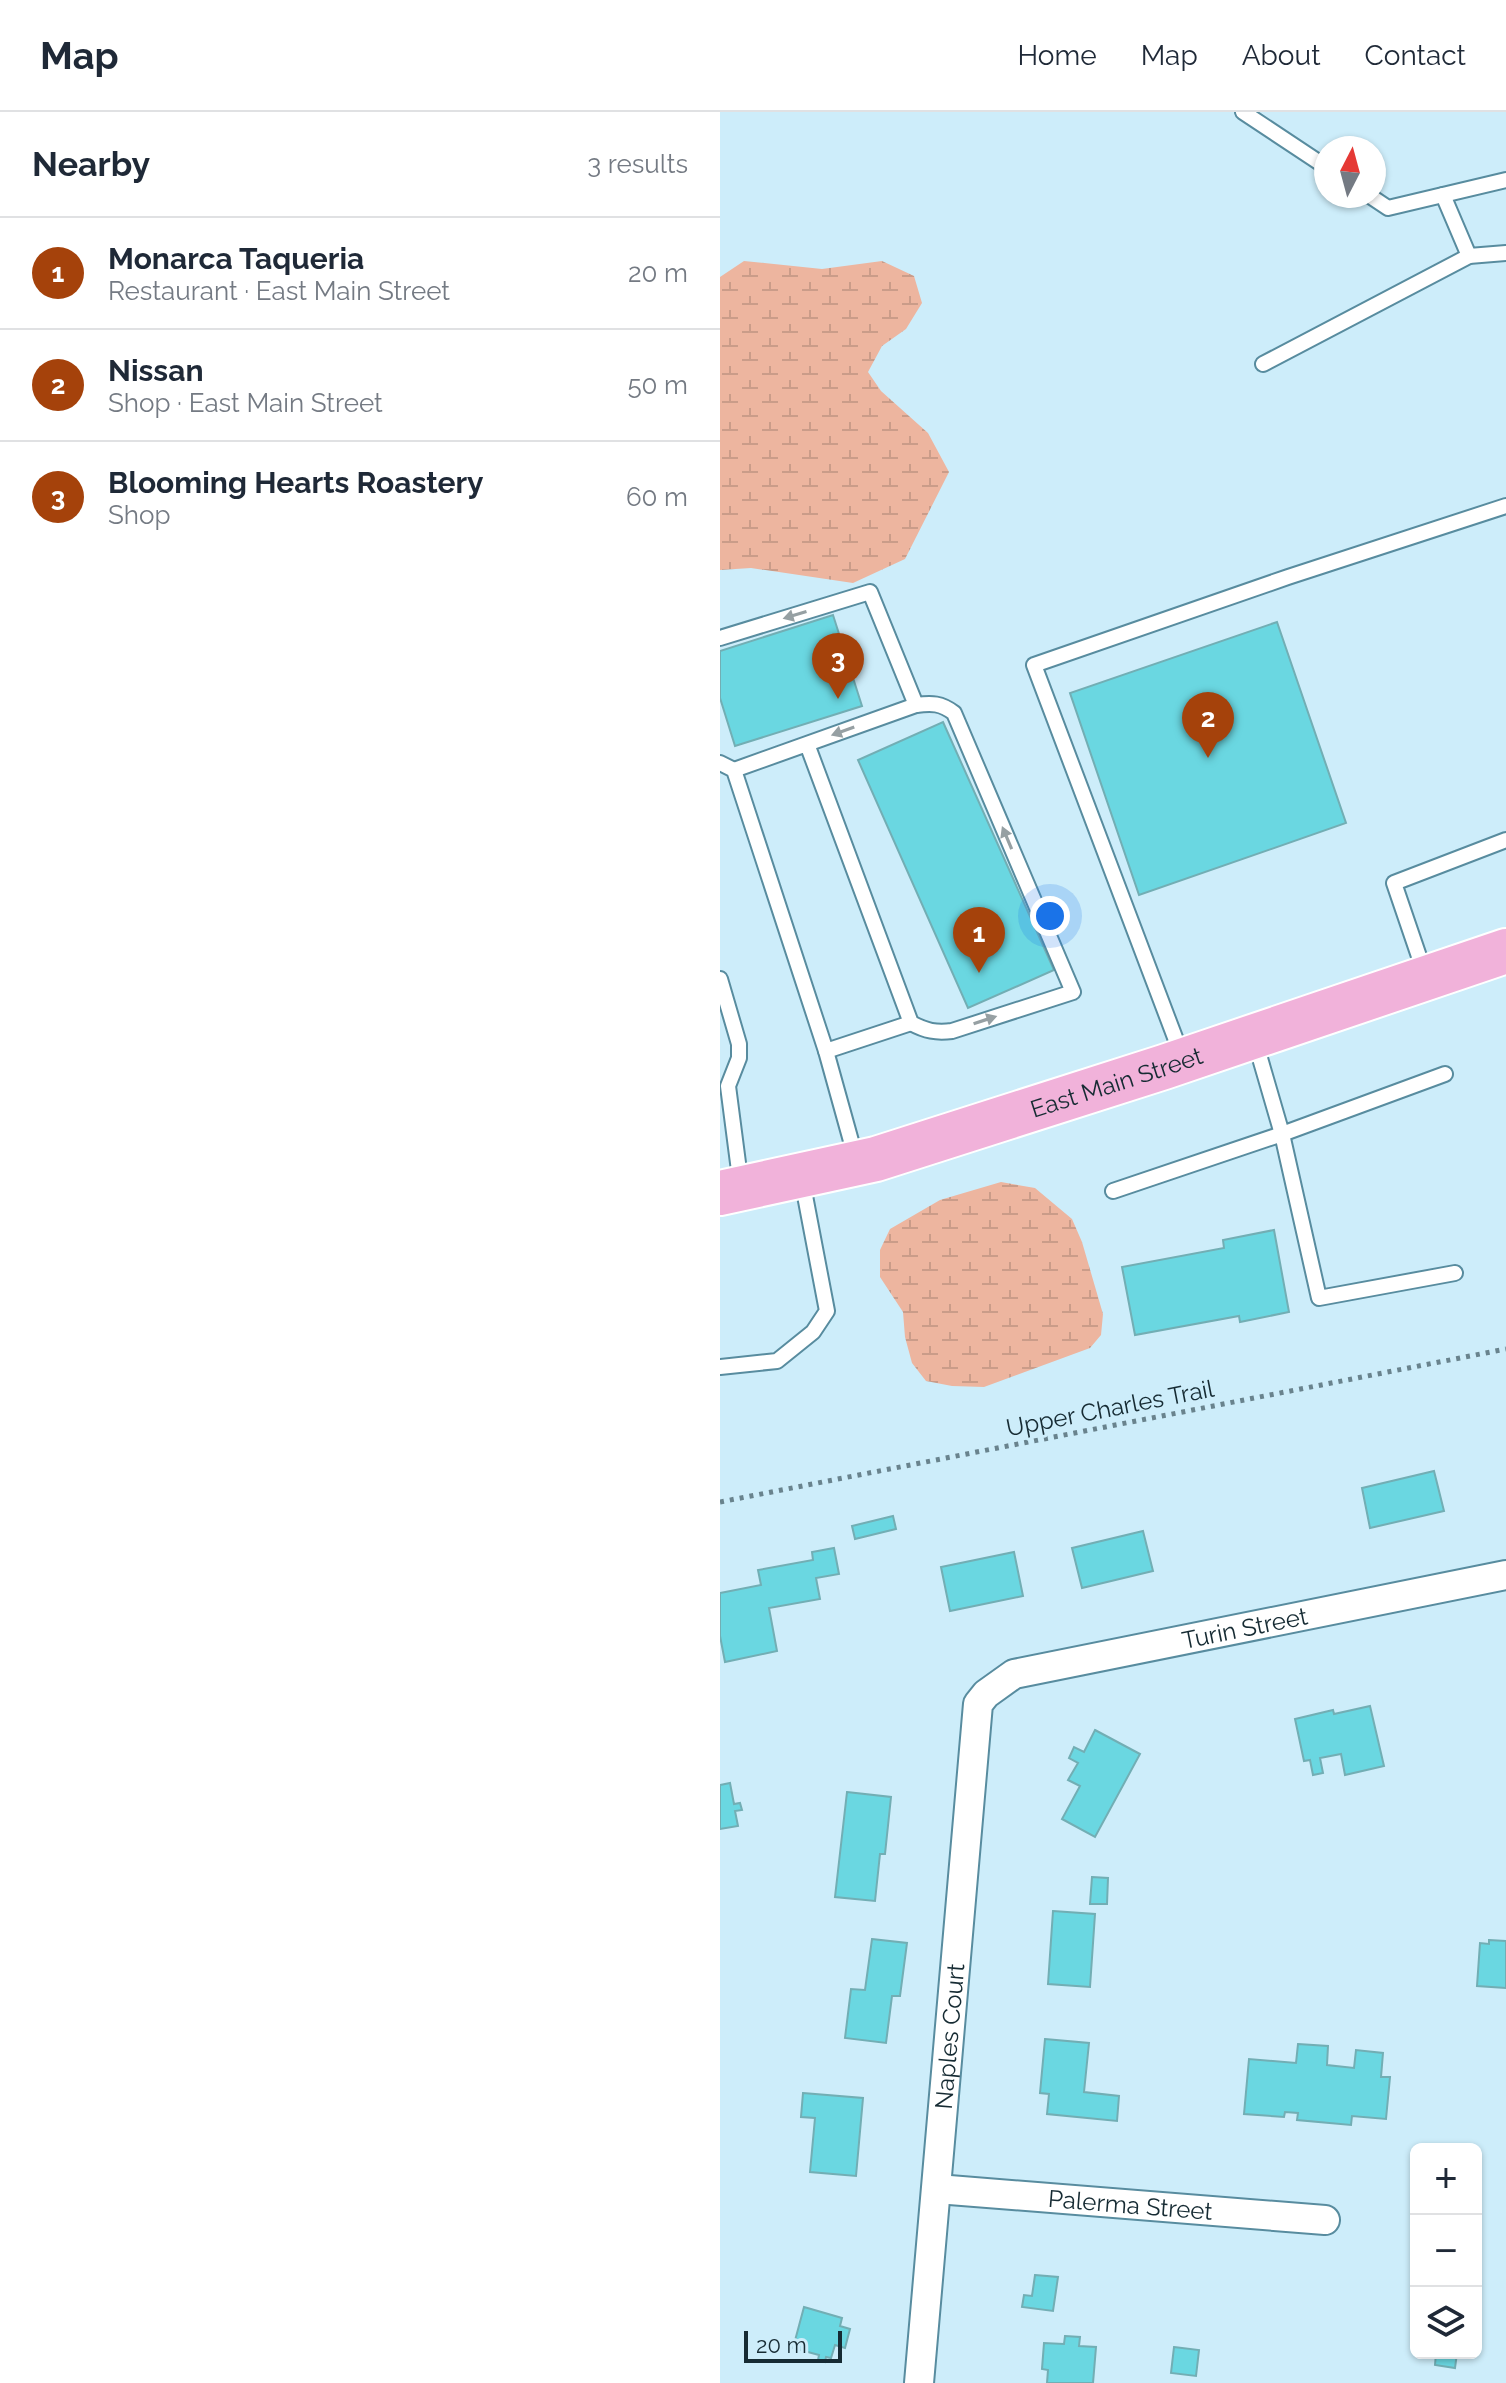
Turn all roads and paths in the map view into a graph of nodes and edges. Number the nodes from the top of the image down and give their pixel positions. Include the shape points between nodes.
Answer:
1 (1243, 112) edge
2 (1314, 159) edge
3 (1506, 180) edge
4 (1443, 195) junction
5 (1386, 207) edge
6 (1506, 253) edge
7 (1469, 256) junction
8 (1263, 364) dead end
9 (1506, 506) edge
10 (720, 638) edge
11 (916, 705) junction
12 (807, 744) junction
13 (727, 766) edge
14 (1506, 840) edge
15 (1506, 951) edge
16 (720, 979) edge
17 (1426, 979) junction
18 (723, 1003) edge
19 (911, 1023) junction
20 (1254, 1037) junction
21 (826, 1051) junction
22 (1184, 1061) junction
23 (1445, 1074) dead end
24 (724, 1087) edge
25 (1282, 1134) junction
26 (857, 1163) junction
27 (801, 1175) junction
28 (731, 1190) edge
29 (1113, 1191) dead end
30 (1455, 1273) dead end
31 (1506, 1349) edge
32 (720, 1367) edge
33 (720, 1502) edge
34 (1506, 1575) edge
35 (988, 1692) joint
36 (937, 2189) junction
37 (1325, 2220) dead end
38 (919, 2383) edge

1 - 2 lane
3 - 4 lane
4 - 5 lane
4 - 7 lane
6 - 7 lane
7 - 8 lane
9 - 22 lane via 1034,665
11 -> 10 lane via 870,592
11 -> 12 lane
19 -> 11 lane via 925,1031 952,1031 1073,992 954,713 944,705
12 - 13 lane
12 - 19 lane
13 - 21 lane
14 - 17 lane via 1394,883
15 - 17 main road, East Main Street
16 - 18 lane
17 - 20 main road, East Main Street
18 - 24 lane via 739,1044 739,1058
19 - 21 lane
20 - 22 main road, East Main Street
20 - 25 lane
21 - 26 lane
22 - 26 main road, East Main Street
23 - 25 lane
24 - 28 lane
25 - 29 lane
25 - 30 lane via 1319,1298
26 - 27 main road, East Main Street
27 - 28 main road, East Main Street
27 - 32 lane via 827,1311 813,1332 777,1361
31 - 33 path, Upper Charles Trail
34 - 35 street, Turin Street via 1014,1674
35 - 36 street, Naples Court via 978,1704
36 - 37 street, Palerma Street
36 - 38 street, Naples Court

